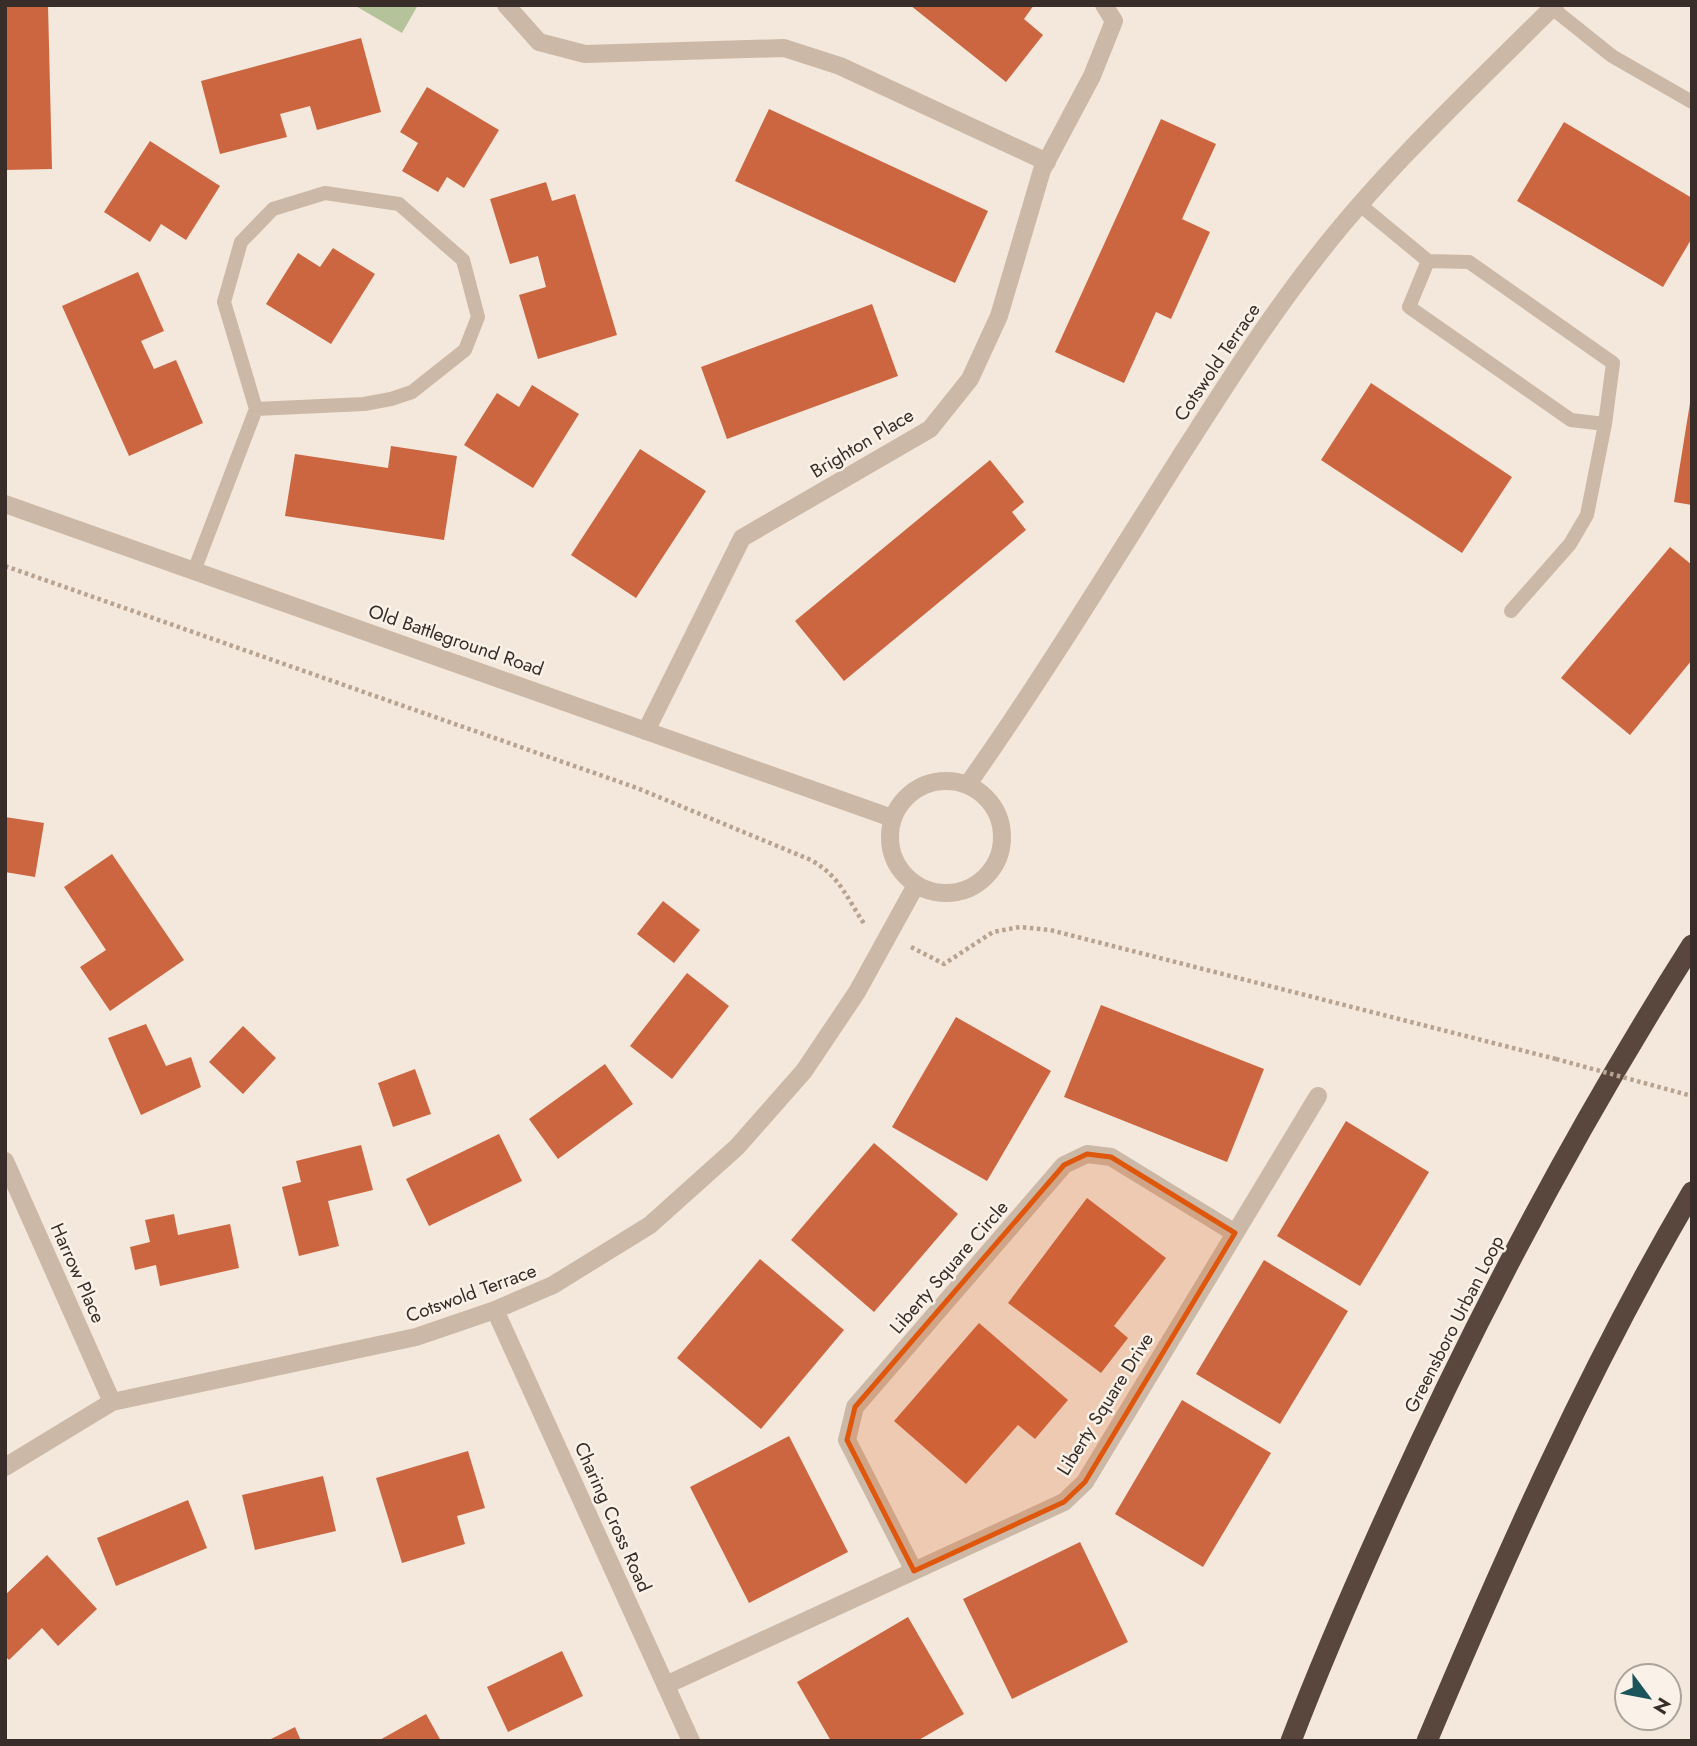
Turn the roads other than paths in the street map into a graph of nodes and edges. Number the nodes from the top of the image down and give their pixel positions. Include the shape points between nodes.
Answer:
1 (506, 5) edge
2 (1104, 5) edge
3 (1553, 7) edge
4 (1692, 102) edge
5 (1047, 162) junction
6 (1359, 204) junction
7 (1428, 261) junction
8 (256, 409) junction
9 (1605, 424) junction
10 (5, 504) edge
11 (194, 571) junction
12 (1511, 611) dead end
13 (646, 731) junction
14 (968, 784) junction
15 (892, 818) junction
16 (916, 886) junction
17 (1692, 945) edge
18 (1318, 1096) dead end
19 (5, 1161) edge
20 (1692, 1192) edge
21 (1235, 1233) junction
22 (495, 1310) junction
23 (112, 1402) junction
24 (5, 1467) edge
25 (914, 1571) junction
26 (666, 1685) junction
27 (691, 1741) edge
28 (1292, 1741) edge
29 (1427, 1741) edge

1 - 5 street via 539,42 585,54 784,48 840,66
2 - 5 street, Brighton Place via 1114,21 1092,76
3 - 4 lane via 1612,56
3 - 6 street, Cotswold Terrace
5 - 13 street, Brighton Place via 999,316 970,379 930,429 742,538
6 - 7 lane
6 - 14 street, Cotswold Terrace via 1228,382
7 - 9 lane via 1469,262 1613,363
7 - 9 lane via 1409,307 1571,420
8 - 8 lane via 364,404 412,392 465,350 478,317 463,260 399,204 325,193 273,209 242,242 224,302
8 - 11 lane
9 - 12 lane via 1587,515 1570,544
10 - 11 street, Old Battleground Road
11 - 13 street, Old Battleground Road
13 - 15 street, Old Battleground Road
14 - 15 street via 950,780 915,789
14 - 16 street via 996,809 1002,845 996,863 986,878 970,888 934,893
15 - 16 street via 892,856
16 - 22 street, Cotswold Terrace via 857,992 804,1071 714,1170 650,1225 553,1285
17 - 28 highway, Greensboro Urban Loop via 1576,1140 1431,1418
18 - 21 street, Liberty Square Drive
19 - 23 street, Harrow Place
20 - 29 highway via 1545,1473
21 - 25 street, Liberty Square Drive via 1085,1482 1064,1502
21 - 25 street, Liberty Square Circle via 1111,1157 1087,1153 1064,1165 855,1408 847,1440
22 - 23 street, Cotswold Terrace via 416,1337
22 - 26 street, Charing Cross Road
23 - 24 street, Cotswold Terrace
25 - 26 street, Liberty Square Drive
26 - 27 street, Charing Cross Road

